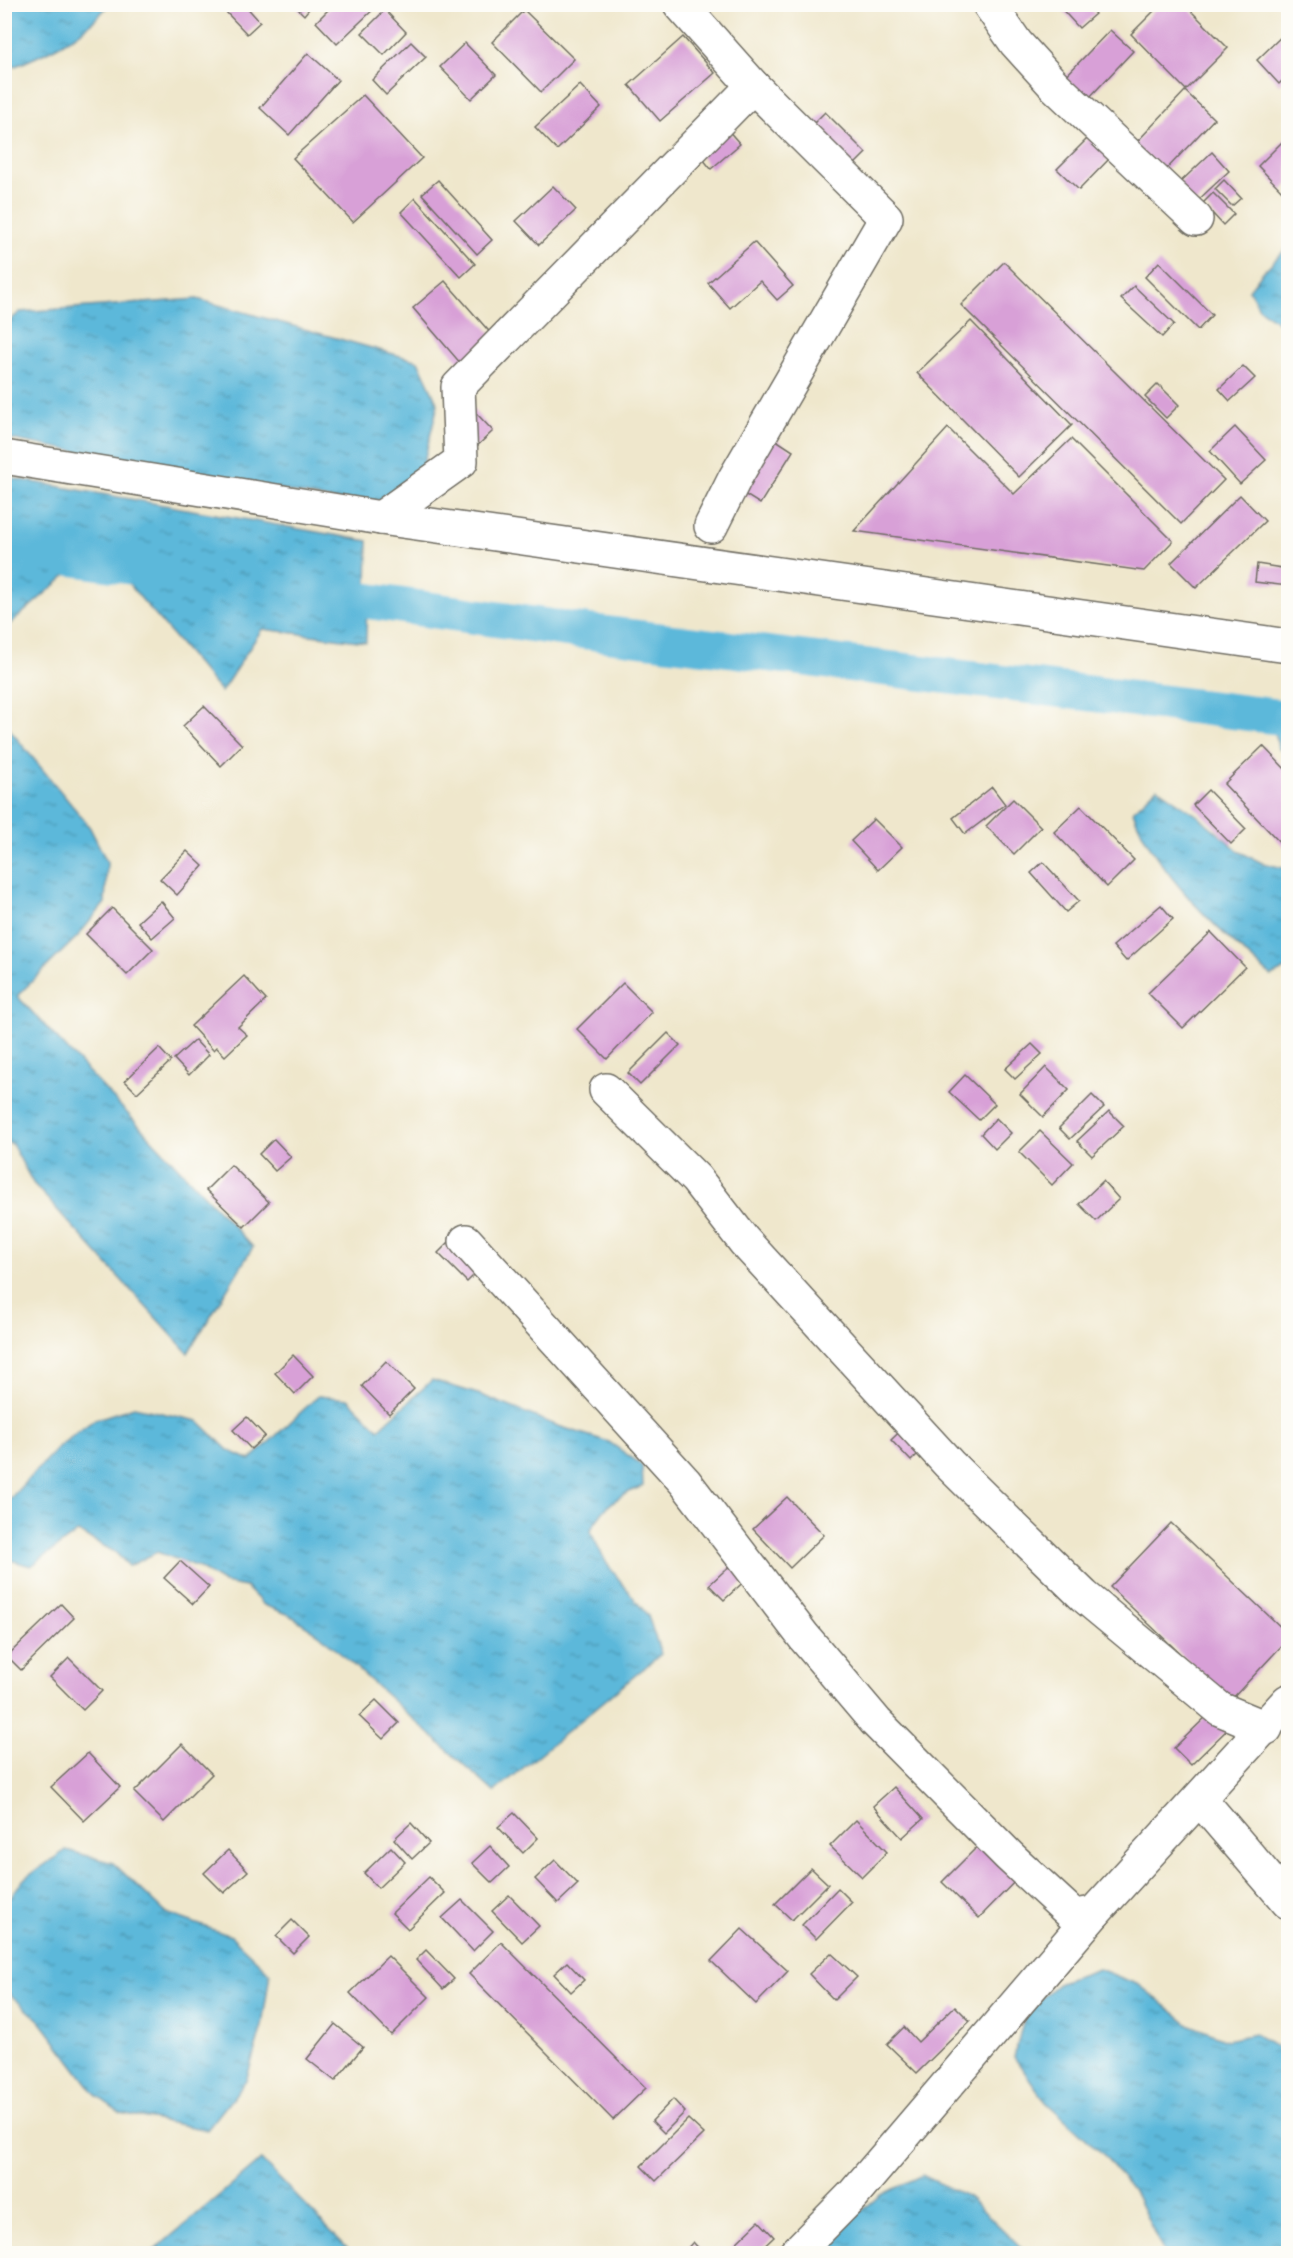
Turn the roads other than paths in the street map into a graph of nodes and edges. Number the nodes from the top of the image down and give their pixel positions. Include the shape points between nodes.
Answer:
1 (680, 4) edge
2 (989, 4) edge
3 (753, 86) junction
4 (1197, 219) dead end
5 (4, 457) edge
6 (381, 518) junction
7 (711, 526) dead end
8 (1288, 646) edge
9 (606, 1090) dead end
10 (465, 1241) dead end
11 (1288, 1701) edge
12 (1266, 1728) junction
13 (1200, 1799) junction
14 (1288, 1902) edge
15 (1094, 1913) junction
16 (795, 2253) edge

1 - 3 street
2 - 4 street via 1016,43 1055,86
3 - 6 street via 458,387 461,461
3 - 7 street via 886,218
5 - 6 street
6 - 8 street
9 - 12 street via 696,1179 744,1241 949,1464 1084,1596 1220,1709
10 - 15 street via 685,1482 804,1637 876,1722 1074,1916
11 - 12 street
12 - 13 street
13 - 14 street
13 - 15 street
15 - 16 street via 854,2195

